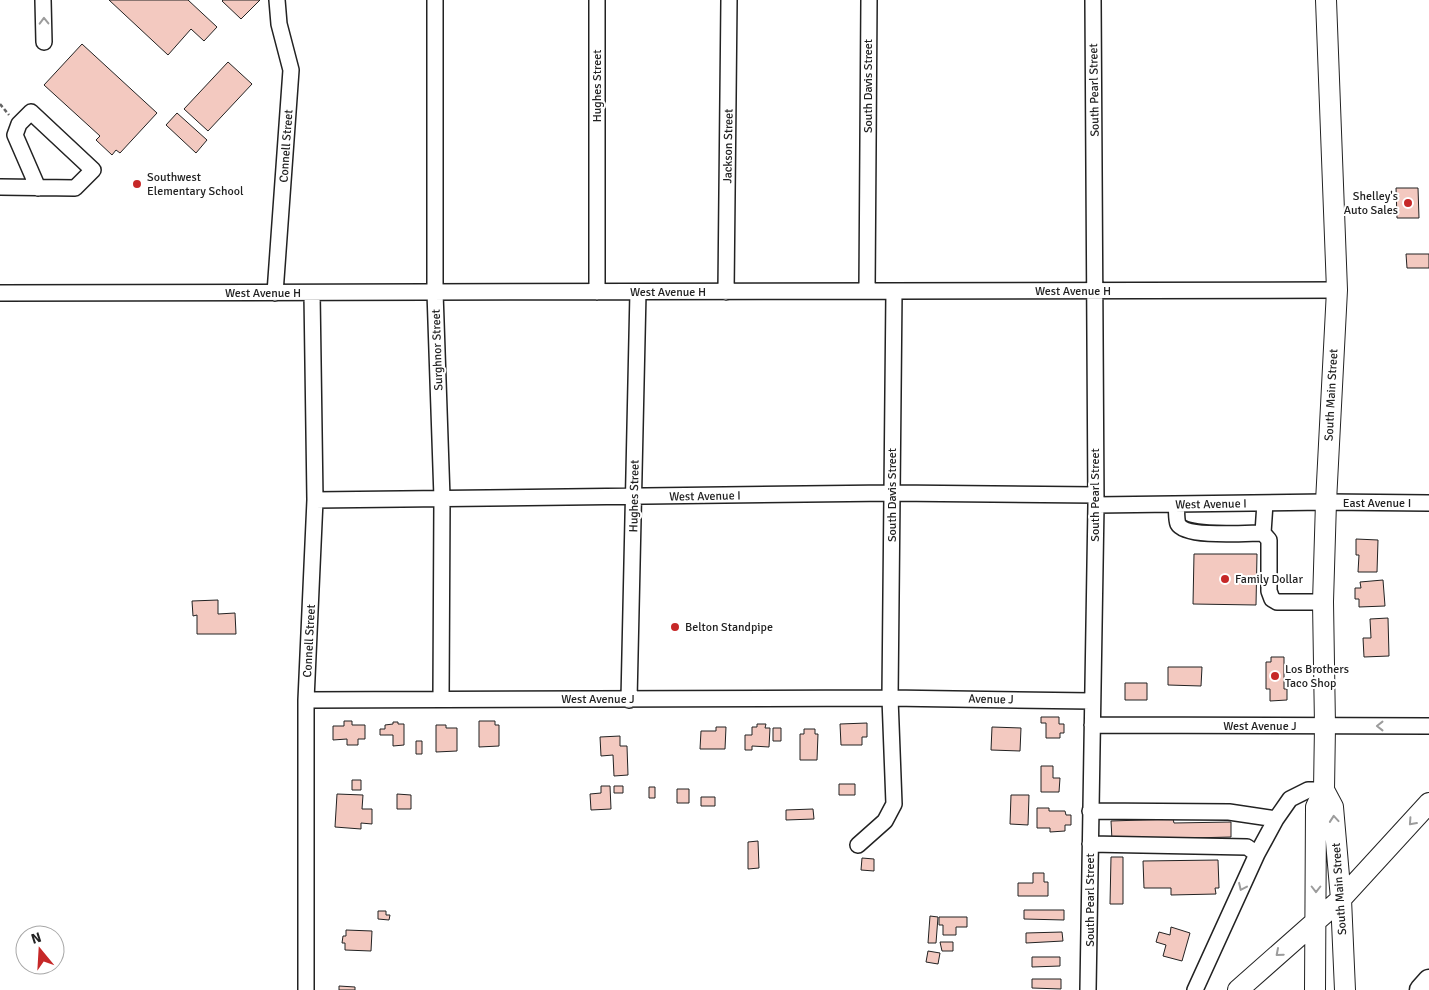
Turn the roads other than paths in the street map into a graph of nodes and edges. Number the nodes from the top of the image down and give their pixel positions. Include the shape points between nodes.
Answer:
1 (43, 0) edge
2 (277, 0) edge
3 (435, 0) edge
4 (597, 0) edge
5 (729, 0) edge
6 (869, 0) edge
7 (1093, 0) edge
8 (1326, 0) edge
9 (44, 42) dead end
10 (0, 187) edge
11 (38, 188) junction
12 (1337, 290) junction
13 (867, 291) junction
14 (894, 291) junction
15 (1096, 291) junction
16 (312, 292) junction
17 (435, 292) junction
18 (597, 292) junction
19 (638, 292) junction
20 (726, 292) junction
21 (0, 293) edge
22 (275, 293) junction
23 (892, 493) junction
24 (634, 497) junction
25 (442, 498) junction
26 (315, 500) junction
27 (1096, 500) junction
28 (1326, 502) junction
29 (1265, 503) junction
30 (1429, 503) edge
31 (1176, 504) junction
32 (1263, 533) junction
33 (1324, 602) junction
34 (890, 698) junction
35 (441, 699) junction
36 (306, 700) junction
37 (629, 700) junction
38 (1091, 701) junction
39 (1092, 725) junction
40 (1325, 726) junction
41 (1429, 726) edge
42 (1324, 790) junction
43 (1429, 803) edge
44 (1090, 811) junction
45 (1276, 819) junction
46 (1090, 844) junction
47 (858, 845) dead end
48 (1258, 854) junction
49 (1341, 899) junction
50 (1316, 921) junction
51 (1429, 981) edge
52 (306, 990) edge
53 (1088, 990) edge
54 (1195, 990) edge
55 (1238, 990) edge
56 (1315, 990) edge
57 (1345, 990) edge
58 (1421, 990) edge

9 -> 1 street
2 - 22 street, Connell Street via 279,24 291,70
3 - 17 street, Surghnor Street
4 - 18 street, Hughes Street
5 - 20 street, Jackson Street
6 - 13 street, South Davis Street
7 - 15 street, South Pearl Street
8 - 12 main road, South Main Street
10 - 11 street
11 - 11 street via 75,188 93,170 31,112 19,124 15,135
12 - 15 street, West Avenue H
12 - 28 main road, South Main Street
13 - 14 street, West Avenue H
13 - 20 street, West Avenue H
14 - 15 street, West Avenue H
14 - 23 street, South Davis Street
15 - 27 street, South Pearl Street
16 - 17 street, West Avenue H
16 - 22 street, West Avenue H
16 - 26 street, Connell Street
17 - 18 street, West Avenue H
17 - 25 street, Surghnor Street
18 - 19 street, West Avenue H
19 - 20 street, West Avenue H
19 - 24 street, Hughes Street
21 - 22 street, West Avenue H
23 - 24 street, West Avenue I
23 - 27 street, West Avenue I
23 - 34 street, South Davis Street
24 - 25 street, West Avenue I
24 - 37 street, Hughes Street
25 - 26 street, West Avenue I
25 - 35 street, Surghnor Street
26 - 36 street, Connell Street
27 - 31 street, West Avenue I
27 - 38 street, South Pearl Street
28 - 29 street, West Avenue I
28 - 30 street, East Avenue I
28 - 33 main road, South Main Street
29 - 31 street, West Avenue I
29 - 32 street
31 - 32 street via 1178,524 1184,530 1196,533
32 - 33 street via 1268,540 1272,599 1277,602
33 - 40 main road, South Main Street
34 - 37 street, West Avenue J
34 - 38 street, Avenue J
34 - 47 street, South Davis Street via 894,804 885,821
35 - 36 street, West Avenue J
35 - 37 street, West Avenue J
36 - 52 street, Connell Street
38 - 39 street, South Pearl Street
39 - 40 street, West Avenue J
39 - 44 street, South Pearl Street
41 -> 40 street, West Avenue J
40 - 42 main road, South Main Street
42 - 45 street via 1308,790 1290,799
49 -> 42 main road, South Main Street via 1333,807
42 -> 50 main road, South Main Street via 1316,807
43 -> 49 main road
44 - 45 street via 1229,812
44 - 46 street, South Pearl Street
45 - 48 street
46 - 48 street via 1247,847
46 - 53 street, South Pearl Street
48 -> 54 street
49 - 50 main road
49 - 57 main road, South Main Street
50 -> 55 main road
50 - 56 main road, South Main Street
51 - 58 highway

